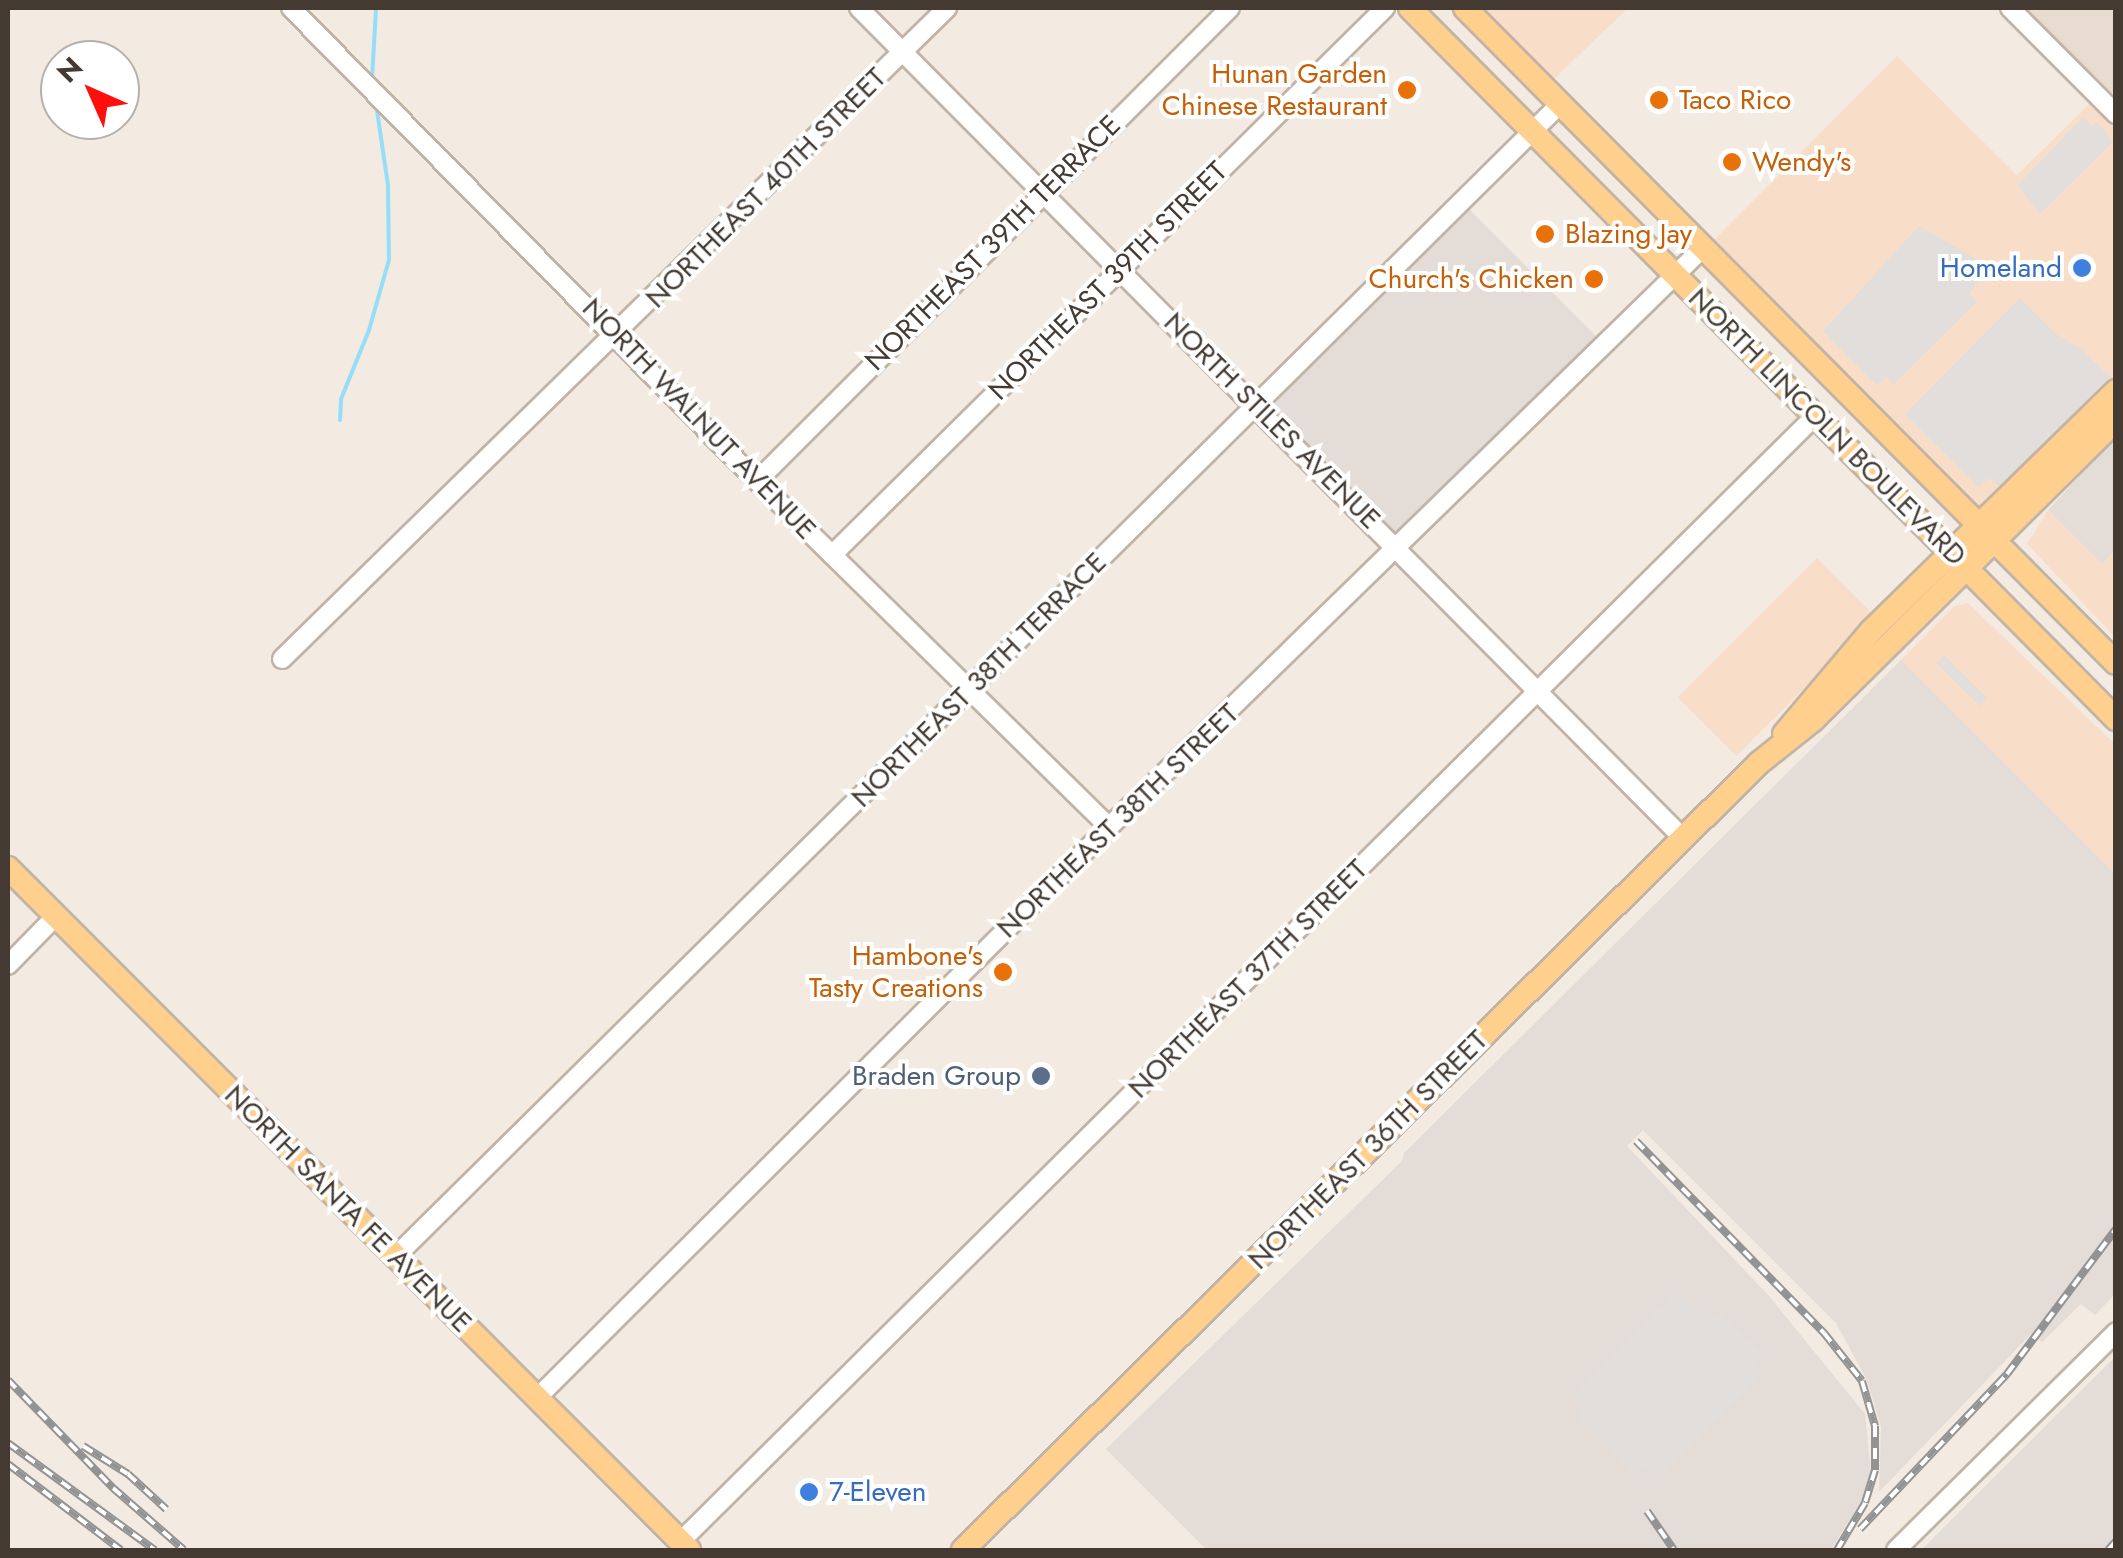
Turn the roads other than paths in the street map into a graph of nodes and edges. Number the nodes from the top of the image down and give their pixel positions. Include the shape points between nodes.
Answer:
1 (292, 8) edge
2 (858, 8) edge
3 (947, 8) edge
4 (1230, 8) edge
5 (1385, 8) edge
6 (1410, 8) edge
7 (1465, 8) edge
8 (2010, 8) edge
9 (903, 52) junction
10 (1561, 103) junction
11 (2116, 114) edge
12 (1533, 132) junction
13 (1042, 191) junction
14 (1704, 247) junction
15 (1120, 268) junction
16 (1676, 274) junction
17 (617, 335) junction
18 (2116, 391) edge
19 (1256, 408) junction
20 (1816, 416) junction
21 (2116, 420) edge
22 (757, 480) junction
23 (1989, 532) junction
24 (1400, 548) junction
25 (832, 555) junction
26 (1958, 561) junction
27 (282, 659) dead end
28 (2116, 662) edge
29 (970, 688) junction
30 (1537, 692) junction
31 (2111, 707) edge
32 (1109, 828) junction
33 (1683, 838) junction
34 (8, 868) edge
35 (56, 916) junction
36 (8, 965) edge
37 (396, 1256) junction
38 (2116, 1332) edge
39 (537, 1398) junction
40 (685, 1546) edge
41 (963, 1550) edge
42 (1896, 1550) edge

1 - 17 street, NORTH WALNUT AVENUE
2 - 9 street, NORTH STILES AVENUE
3 - 9 street, NORTHEAST 40TH STREET
4 - 13 street, NORTHEAST 39TH TERRACE
5 - 15 street, NORTHEAST 39TH STREET
6 - 12 main road, NORTH LINCOLN BOULEVARD
7 - 10 main road, NORTH LINCOLN BOULEVARD
8 - 11 street
9 - 13 street, NORTH STILES AVENUE
9 - 17 street, NORTHEAST 40TH STREET
10 - 12 street, NORTHEAST 38TH TERRACE
10 - 14 main road, NORTH LINCOLN BOULEVARD
12 - 16 main road, NORTH LINCOLN BOULEVARD
12 - 19 street, NORTHEAST 38TH TERRACE
13 - 15 street, NORTH STILES AVENUE
13 - 22 street, NORTHEAST 39TH TERRACE
14 - 16 street, NORTHEAST 38TH STREET
14 - 23 main road, NORTH LINCOLN BOULEVARD
15 - 19 street, NORTH STILES AVENUE
15 - 25 street, NORTHEAST 39TH STREET
16 - 20 main road, NORTH LINCOLN BOULEVARD
16 - 24 street, NORTHEAST 38TH STREET
17 - 22 street, NORTH WALNUT AVENUE
17 - 27 street, NORTHEAST 40TH STREET
18 - 23 main road, NORTHEAST 36TH STREET
19 - 24 street, NORTH STILES AVENUE
19 - 29 street, NORTHEAST 38TH TERRACE
20 - 26 main road, NORTH LINCOLN BOULEVARD
20 - 30 street, NORTHEAST 37TH STREET
21 - 23 main road, NORTHEAST 36TH STREET
22 - 25 street, NORTH WALNUT AVENUE
23 - 26 main road, NORTHEAST 36TH STREET
23 - 28 main road, NORTH LINCOLN BOULEVARD
24 - 30 street, NORTH STILES AVENUE
24 - 32 street, NORTHEAST 38TH STREET
25 - 29 street, NORTH WALNUT AVENUE
26 - 31 main road, NORTH LINCOLN BOULEVARD
26 - 33 main road, NORTHEAST 36TH STREET via 1854,649 1774,749
29 - 32 street, NORTH WALNUT AVENUE
29 - 37 street, NORTHEAST 38TH TERRACE
30 - 33 street, NORTH STILES AVENUE
30 - 40 street, NORTHEAST 37TH STREET
32 - 39 street, NORTHEAST 38TH STREET
33 - 41 main road, NORTHEAST 36TH STREET
34 - 35 main road, NORTH SANTA FE AVENUE
35 - 36 street
35 - 37 main road, NORTH SANTA FE AVENUE
37 - 39 main road, NORTH SANTA FE AVENUE
38 - 42 street
39 - 40 main road, NORTH SANTA FE AVENUE

